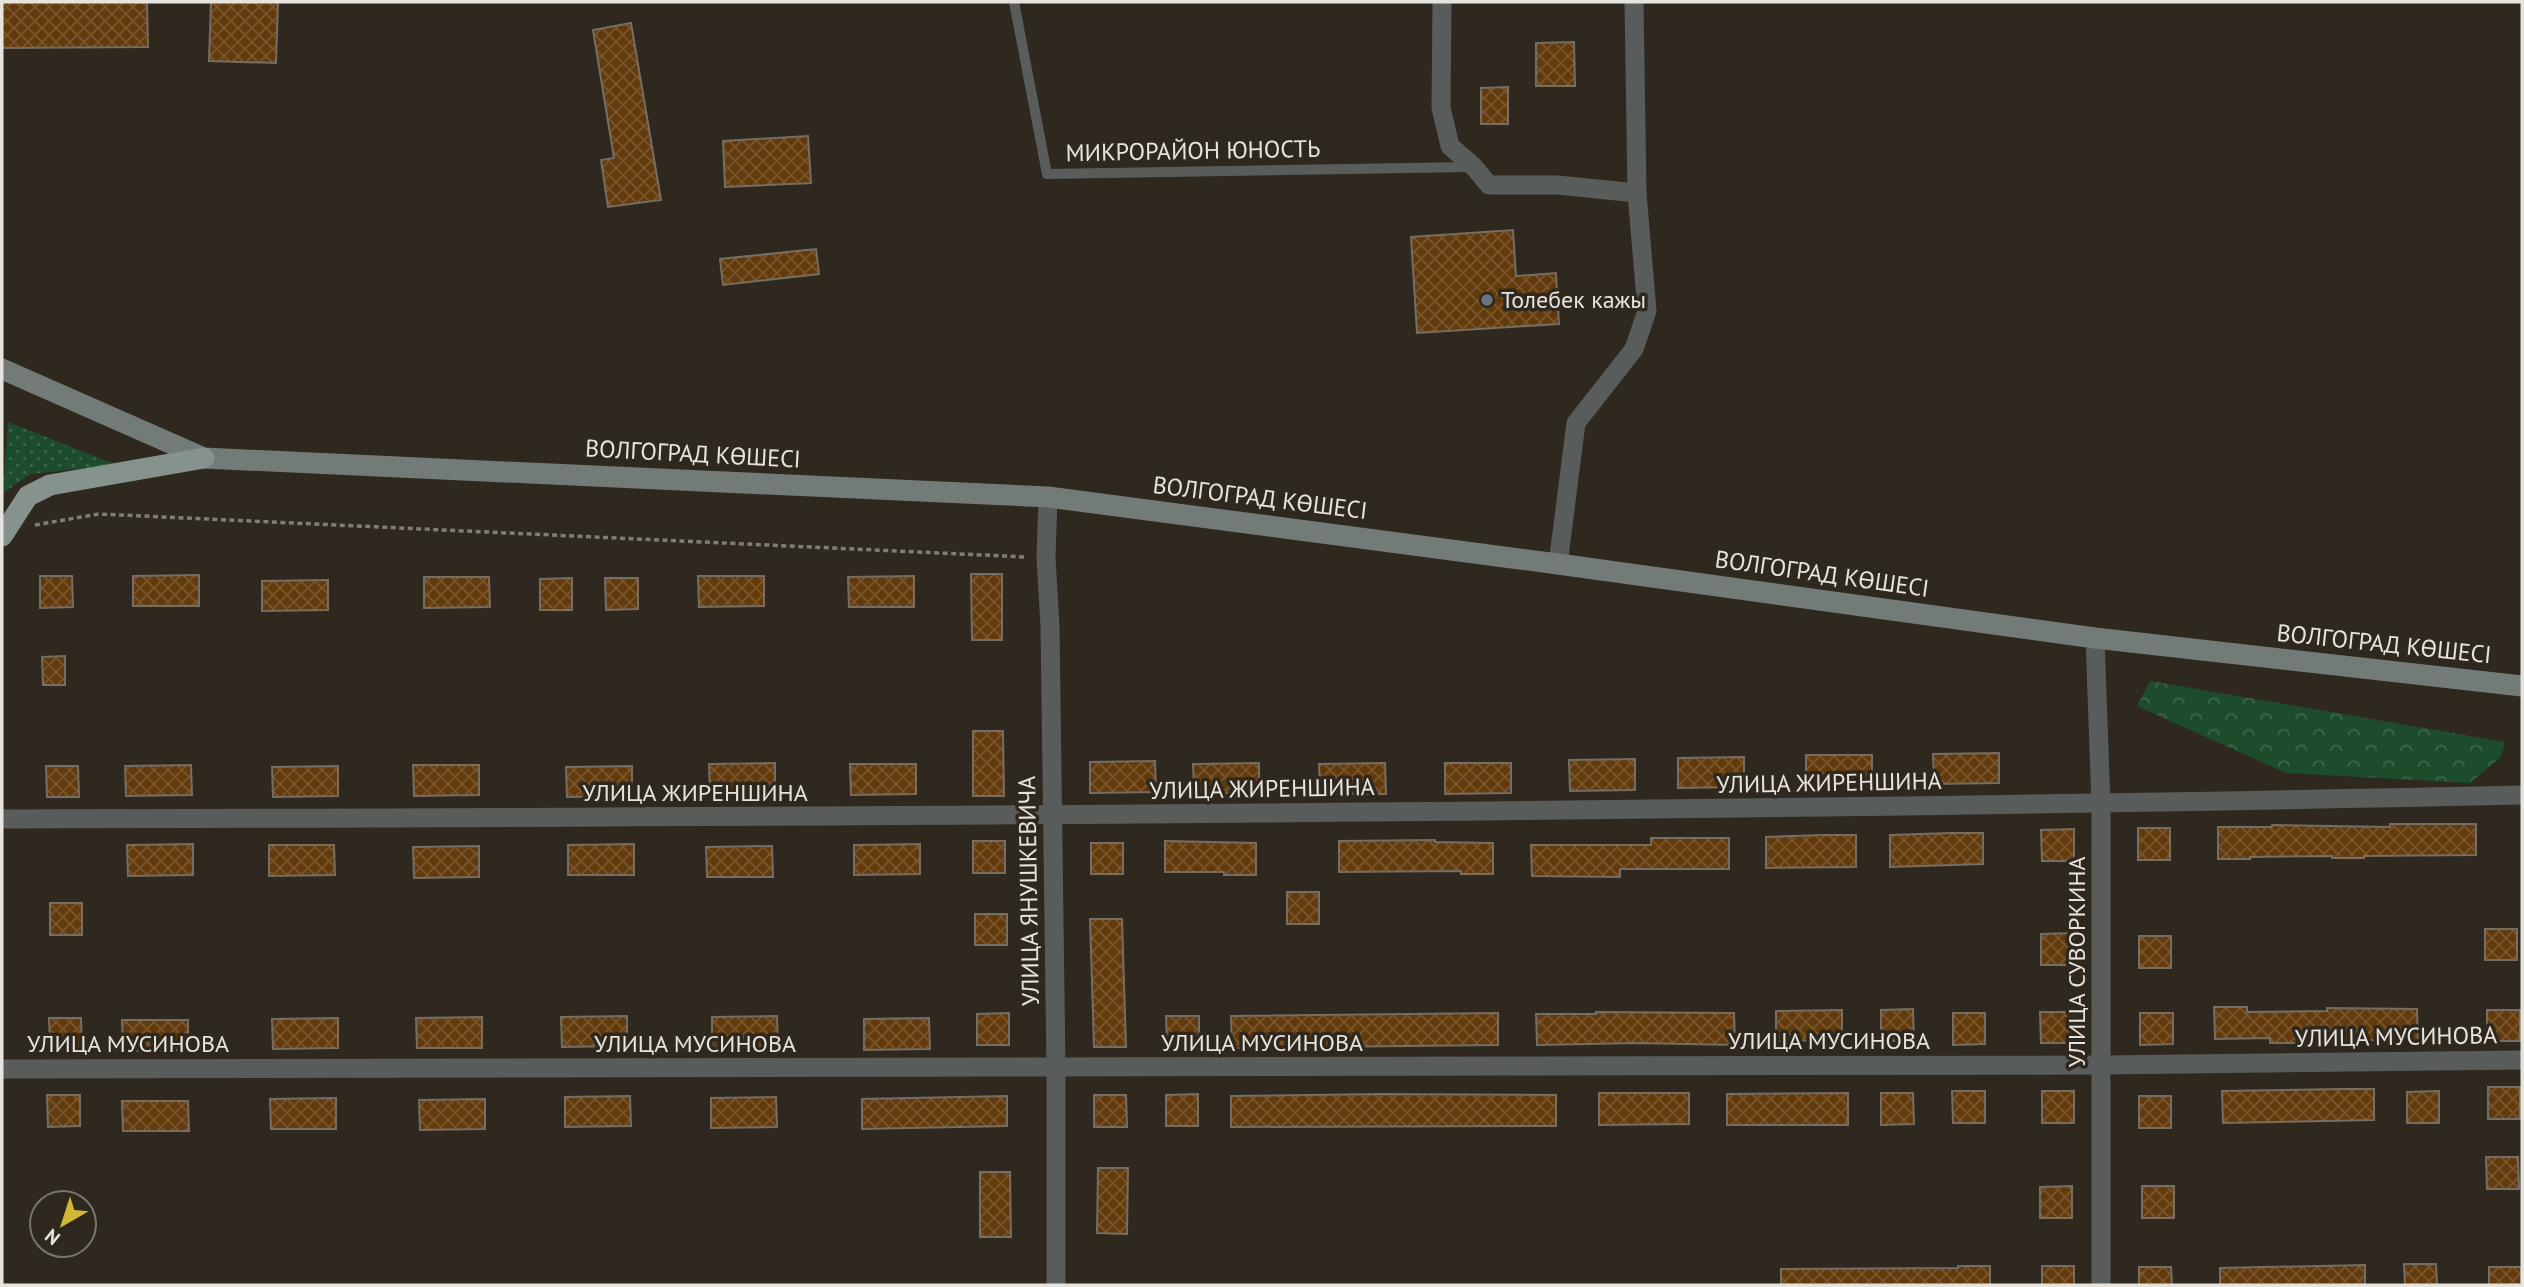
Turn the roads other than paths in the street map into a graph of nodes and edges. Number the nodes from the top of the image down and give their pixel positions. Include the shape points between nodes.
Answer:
1 (1014, 2) edge
2 (1441, 2) edge
3 (1634, 2) edge
4 (1474, 167) junction
5 (1637, 193) junction
6 (2, 369) edge
7 (204, 458) junction
8 (1048, 497) junction
9 (3, 533) edge
10 (1558, 564) junction
11 (2095, 638) junction
12 (2522, 686) edge
13 (2522, 795) edge
14 (2101, 804) junction
15 (1052, 816) junction
16 (2, 819) edge
17 (2522, 1060) edge
18 (2102, 1065) junction
19 (1056, 1068) junction
20 (2, 1069) edge
21 (1056, 1285) edge
22 (2101, 1285) edge

1 - 4 lane, МИКРОРАЙОН ЮНОСТЬ via 1047,174
2 - 4 street via 1441,108 1450,146
3 - 5 street
4 - 5 street via 1489,185 1557,185
5 - 10 street via 1647,311 1634,349 1576,423
6 - 7 main road, ВОЛГОГРАД КӨШЕСІ
7 - 8 main road, ВОЛГОГРАД КӨШЕСІ
7 - 9 main road via 50,485 27,496
8 - 10 main road, ВОЛГОГРАД КӨШЕСІ
8 - 15 street, УЛИЦА ЯНУШКЕВИЧА
10 - 11 main road, ВОЛГОГРАД КӨШЕСІ
11 - 12 main road, ВОЛГОГРАД КӨШЕСІ
11 - 14 street, УЛИЦА СУВОРКИНА
13 - 14 street, УЛИЦА ЖИРЕНШИНА
14 - 15 street, УЛИЦА ЖИРЕНШИНА
14 - 18 street, УЛИЦА СУВОРКИНА
15 - 16 street, УЛИЦА ЖИРЕНШИНА
15 - 19 street, УЛИЦА ЯНУШКЕВИЧА
17 - 18 street, УЛИЦА МУСИНОВА
18 - 19 street, УЛИЦА МУСИНОВА
18 - 22 street, УЛИЦА СУВОРКИНА
19 - 20 street, УЛИЦА МУСИНОВА
19 - 21 street, УЛИЦА ЯНУШКЕВИЧА

